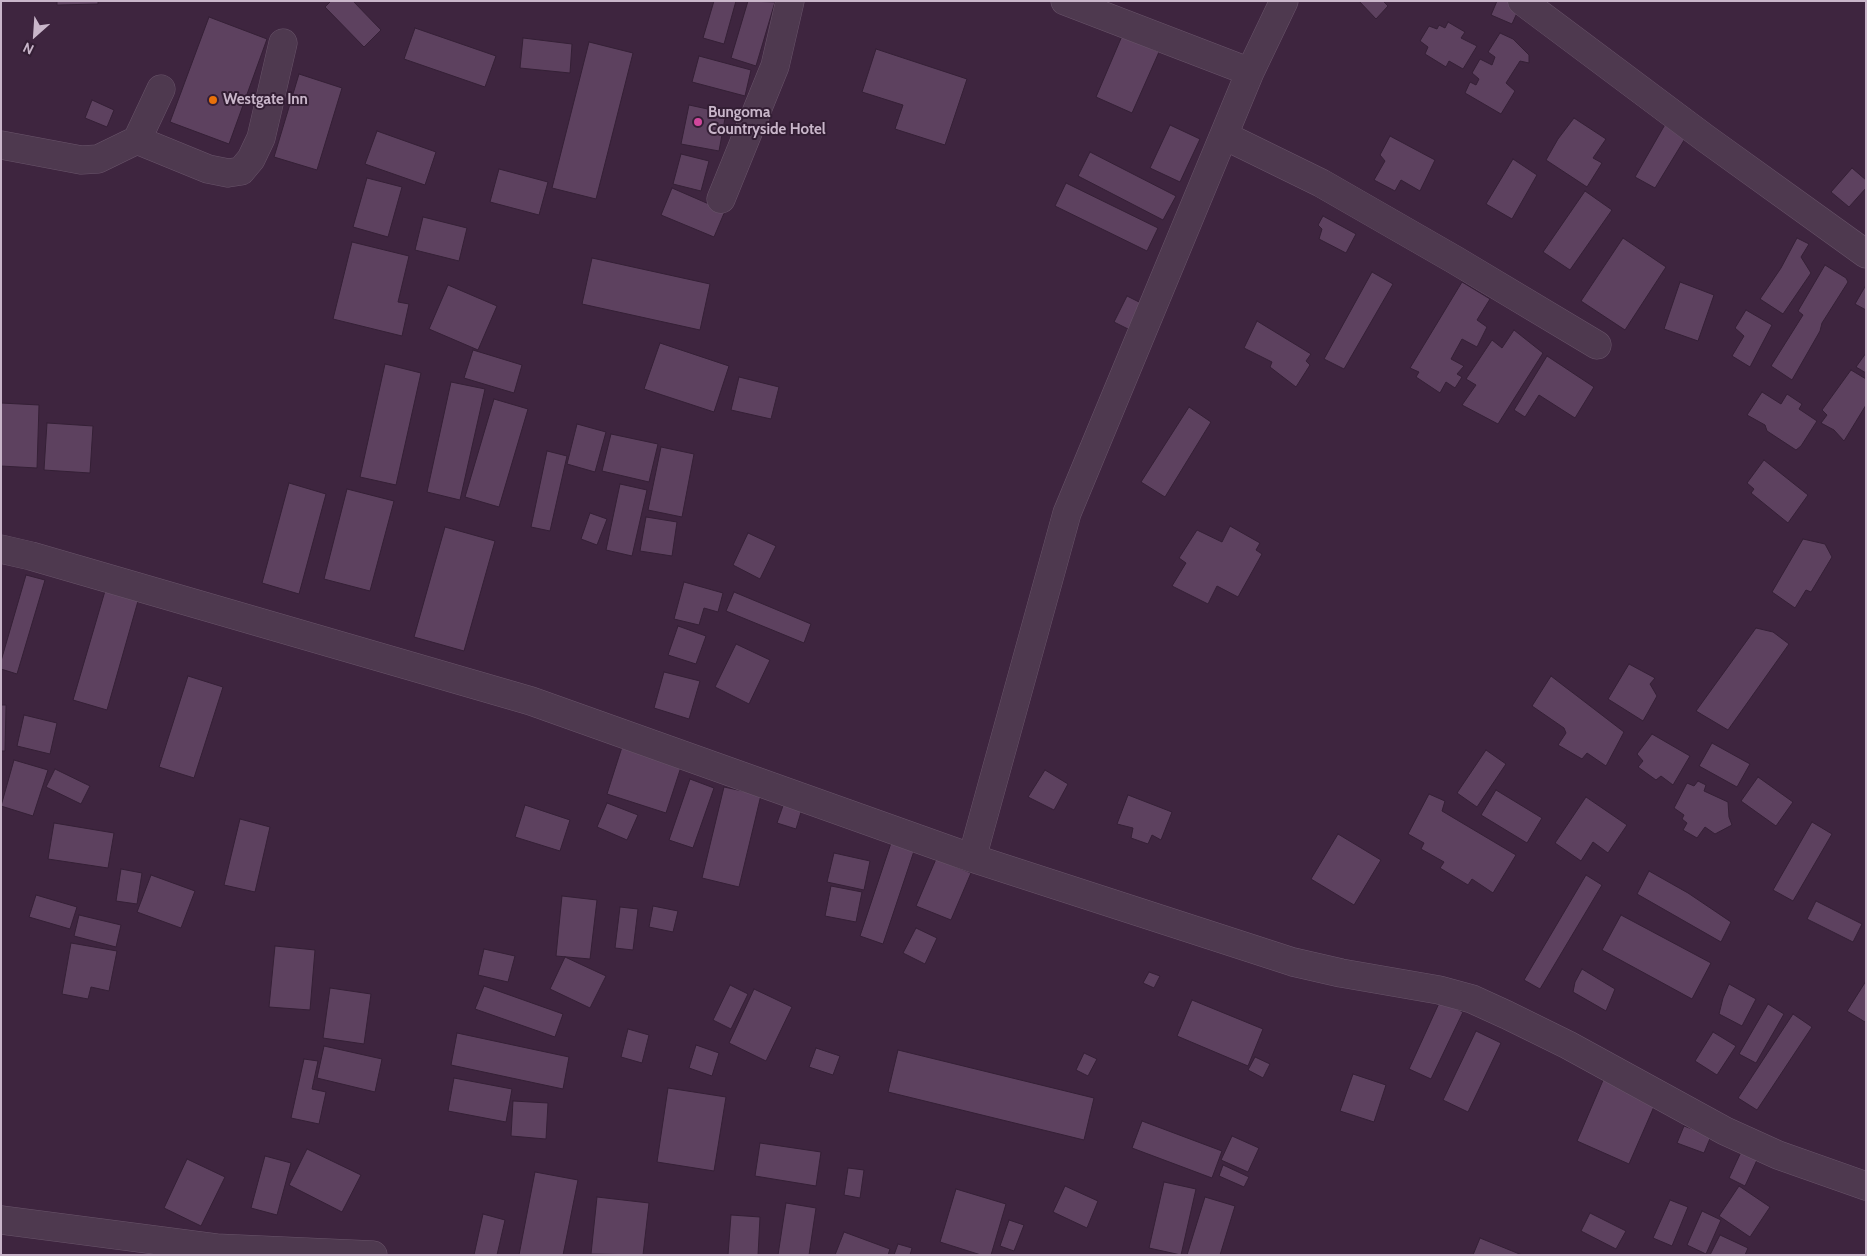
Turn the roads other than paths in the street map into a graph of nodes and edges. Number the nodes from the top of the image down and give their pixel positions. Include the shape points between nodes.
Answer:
1 (790, 1) edge
2 (1065, 1) edge
3 (1284, 1) edge
4 (1522, 1) edge
5 (283, 43) dead end
6 (1250, 72) junction
7 (161, 89) dead end
8 (1225, 136) junction
9 (136, 140) junction
10 (1, 145) edge
11 (721, 199) dead end
12 (1866, 254) edge
13 (1597, 345) dead end
14 (1, 549) edge
15 (972, 858) junction
16 (1866, 1186) edge
17 (1, 1220) edge
18 (216, 1251) edge
19 (373, 1255) edge

1 - 11 street via 774,66
2 - 6 street
3 - 6 street
4 - 12 street
5 - 9 street via 261,138 241,171 228,174 208,169
6 - 8 street
7 - 9 street
8 - 13 street via 1321,183
8 - 15 street via 1067,513
9 - 10 street via 98,159 81,160
14 - 15 street via 521,698
15 - 16 street via 1293,962 1472,999 1568,1045 1725,1132 1778,1155
17 - 18 street
18 - 19 street

